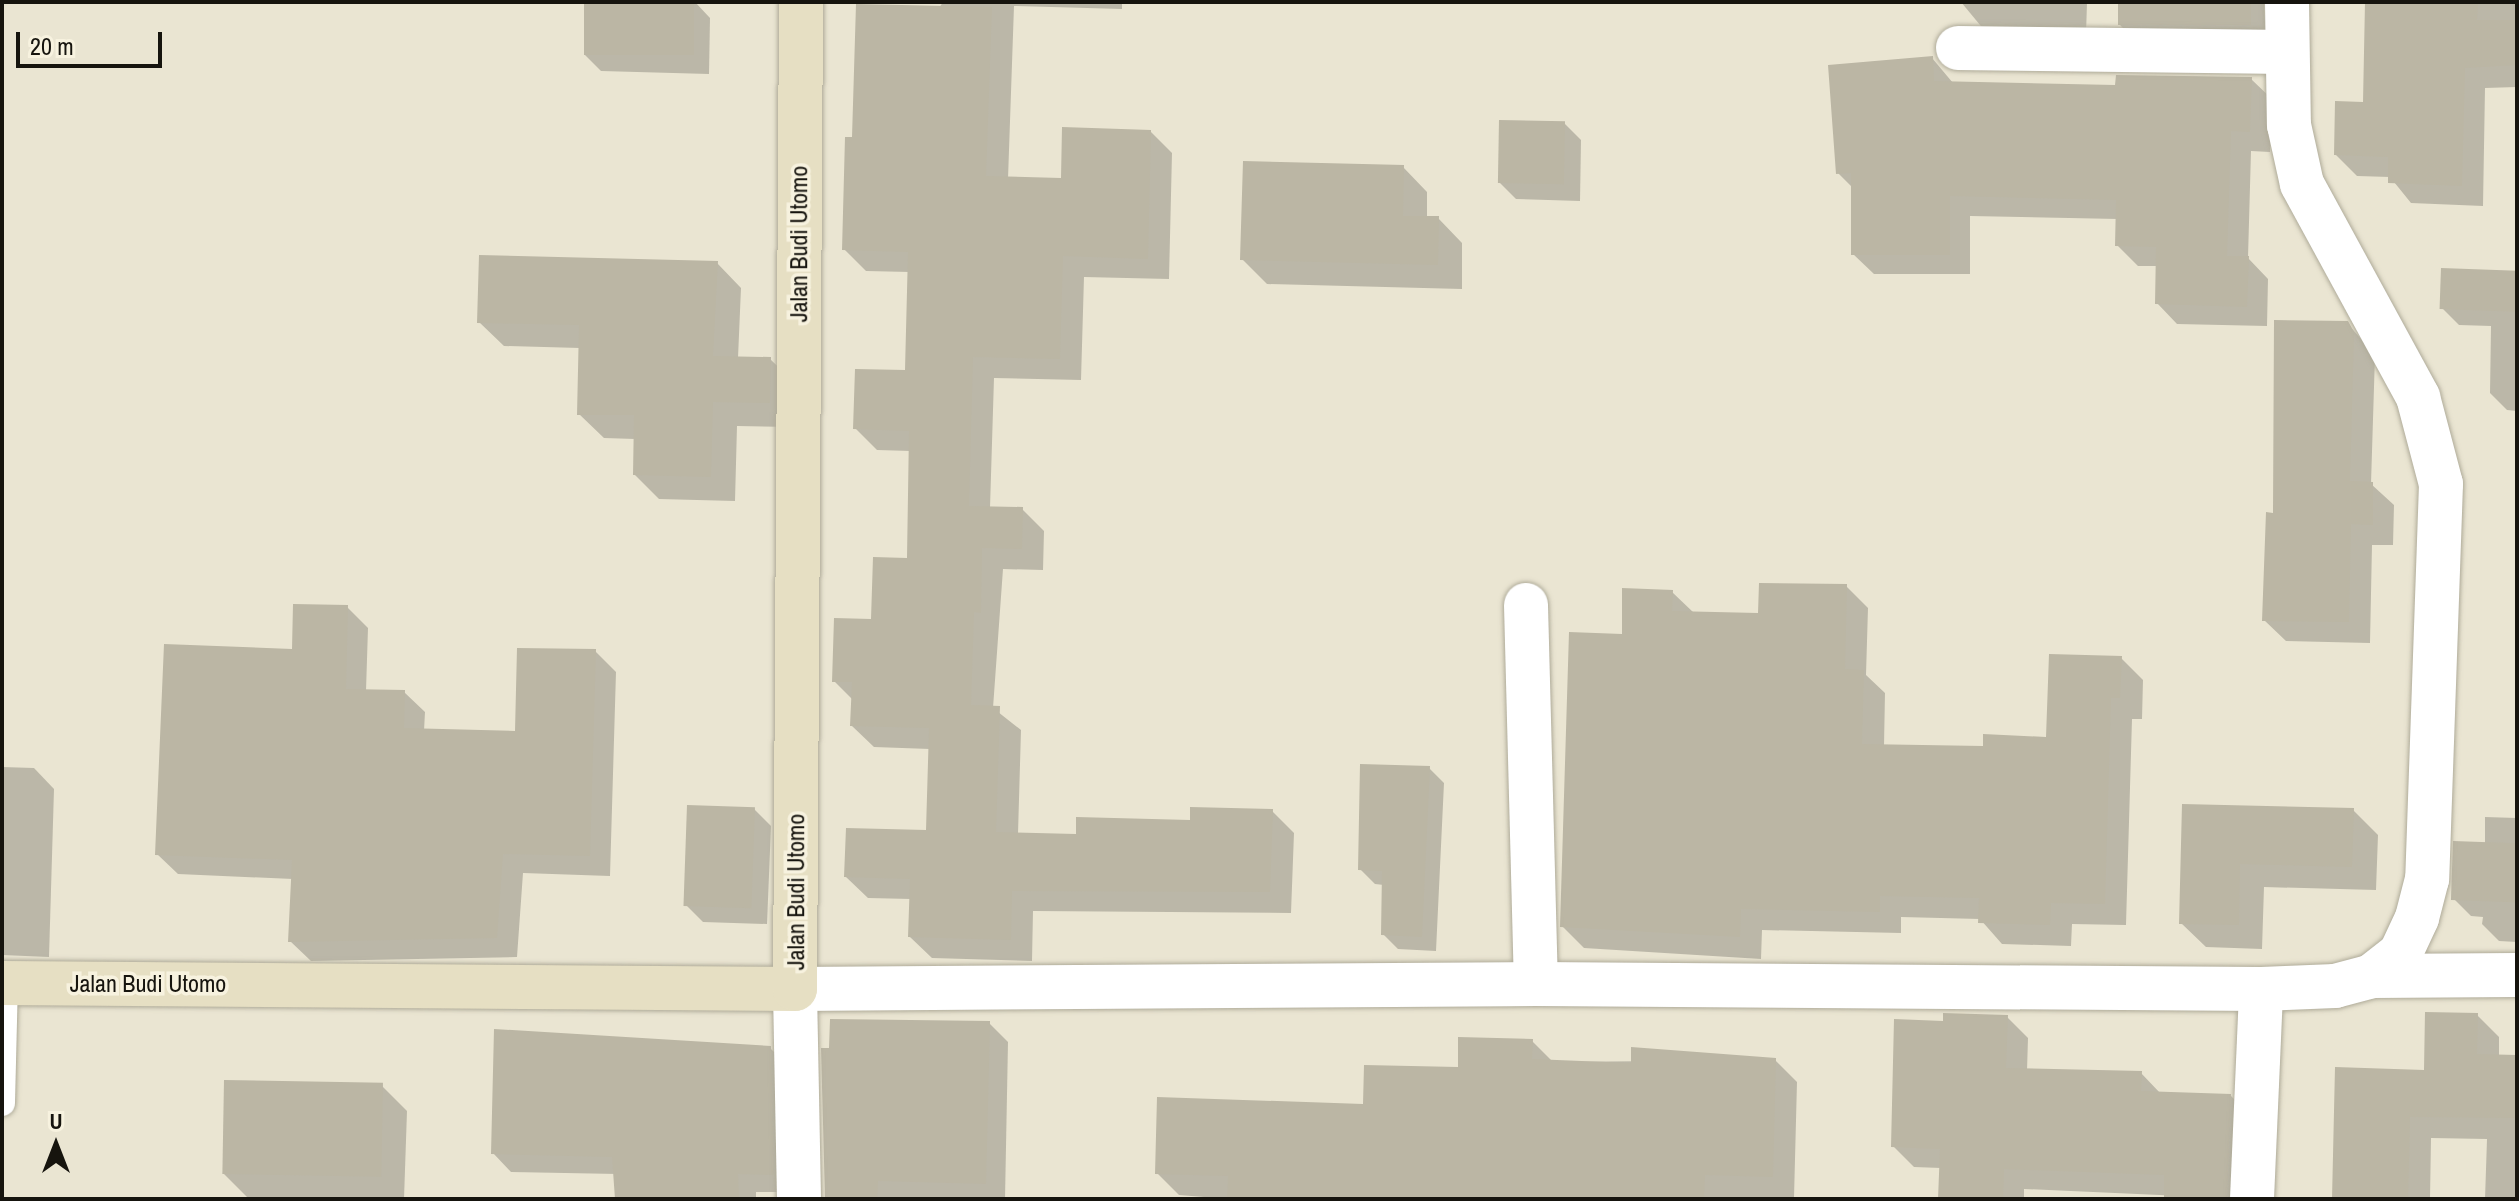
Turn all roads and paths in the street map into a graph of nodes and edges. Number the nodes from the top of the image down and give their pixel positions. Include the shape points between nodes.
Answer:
1 (801, 2) edge
2 (2287, 2) edge
3 (1958, 48) dead end
4 (2286, 52) junction
5 (1526, 605) dead end
6 (2517, 975) edge
7 (2372, 976) junction
8 (4, 983) edge
9 (1536, 984) junction
10 (795, 989) junction
11 (2261, 989) junction
12 (2, 1103) edge
13 (799, 1199) edge
14 (2252, 1199) edge

1 - 10 street, Jalan Budi Utomo
2 - 4 street
3 - 4 street
4 - 7 street via 2289,125 2302,184 2418,397 2441,484 2427,879 2400,954
5 - 9 street
6 - 7 street
7 - 11 street via 2335,986
8 - 10 street, Jalan Budi Utomo
8 - 12 lane
9 - 10 street
9 - 11 street
10 - 13 street
11 - 14 street

